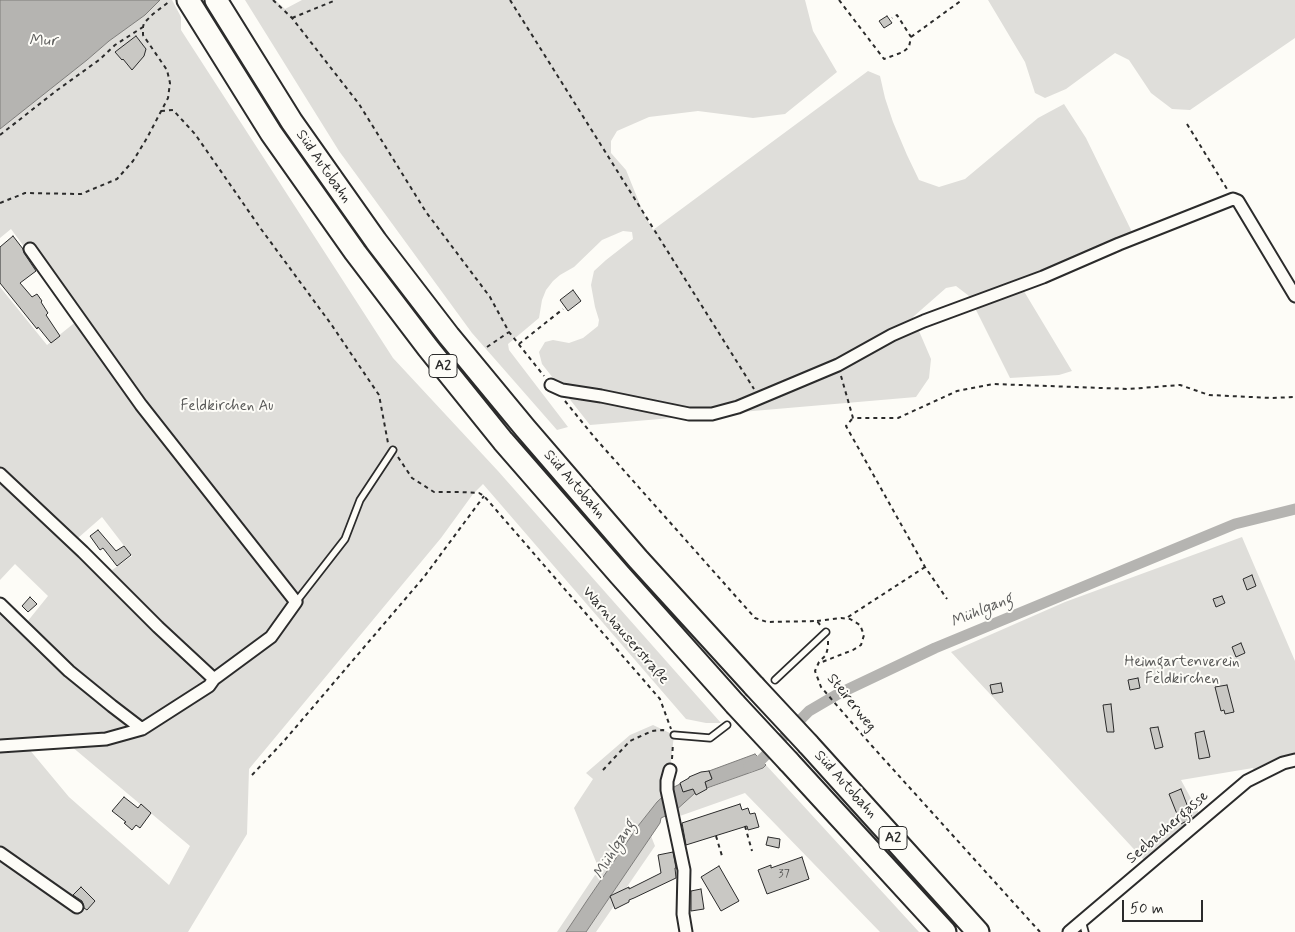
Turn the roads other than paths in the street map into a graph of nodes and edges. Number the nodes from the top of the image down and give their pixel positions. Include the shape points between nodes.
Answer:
1 (216, 0) edge
2 (179, 1) edge
3 (30, 249) dead end
4 (1295, 296) edge
5 (551, 385) road end
6 (393, 450) dead end
7 (0, 474) edge
8 (296, 602) junction
9 (0, 604) edge
10 (826, 632) road end
11 (214, 679) junction
12 (776, 680) dead end
13 (727, 725) dead end
14 (142, 729) junction
15 (674, 735) road end
16 (0, 746) edge
17 (1295, 760) edge
18 (670, 770) road end
19 (0, 853) edge
20 (77, 907) dead end
21 (1084, 926) edge
22 (686, 932) edge
23 (945, 932) edge
24 (978, 932) edge
25 (1069, 932) edge

1 - 24 highway, Süd Autobahn / A2, bridge via 292,122 376,241 449,336 638,559
2 - 23 highway, Süd Autobahn / A2, bridge via 354,252 510,448 735,704
3 - 8 street via 141,405
4 - 5 street via 1238,201 1233,199 1043,277 924,321 838,365 738,407 712,414 689,414 562,390
6 - 8 lane via 360,500 345,539
7 - 11 street
8 - 11 street via 271,637
9 - 14 street via 70,671
10 - 12 lane
11 - 14 street via 209,686
13 - 15 lane via 710,738
14 - 16 street via 106,739
17 - 21 street, Seebachergasse via 1247,781
18 - 22 street via 667,790 684,870
19 - 20 street
21 - 25 street, Seebachergasse

